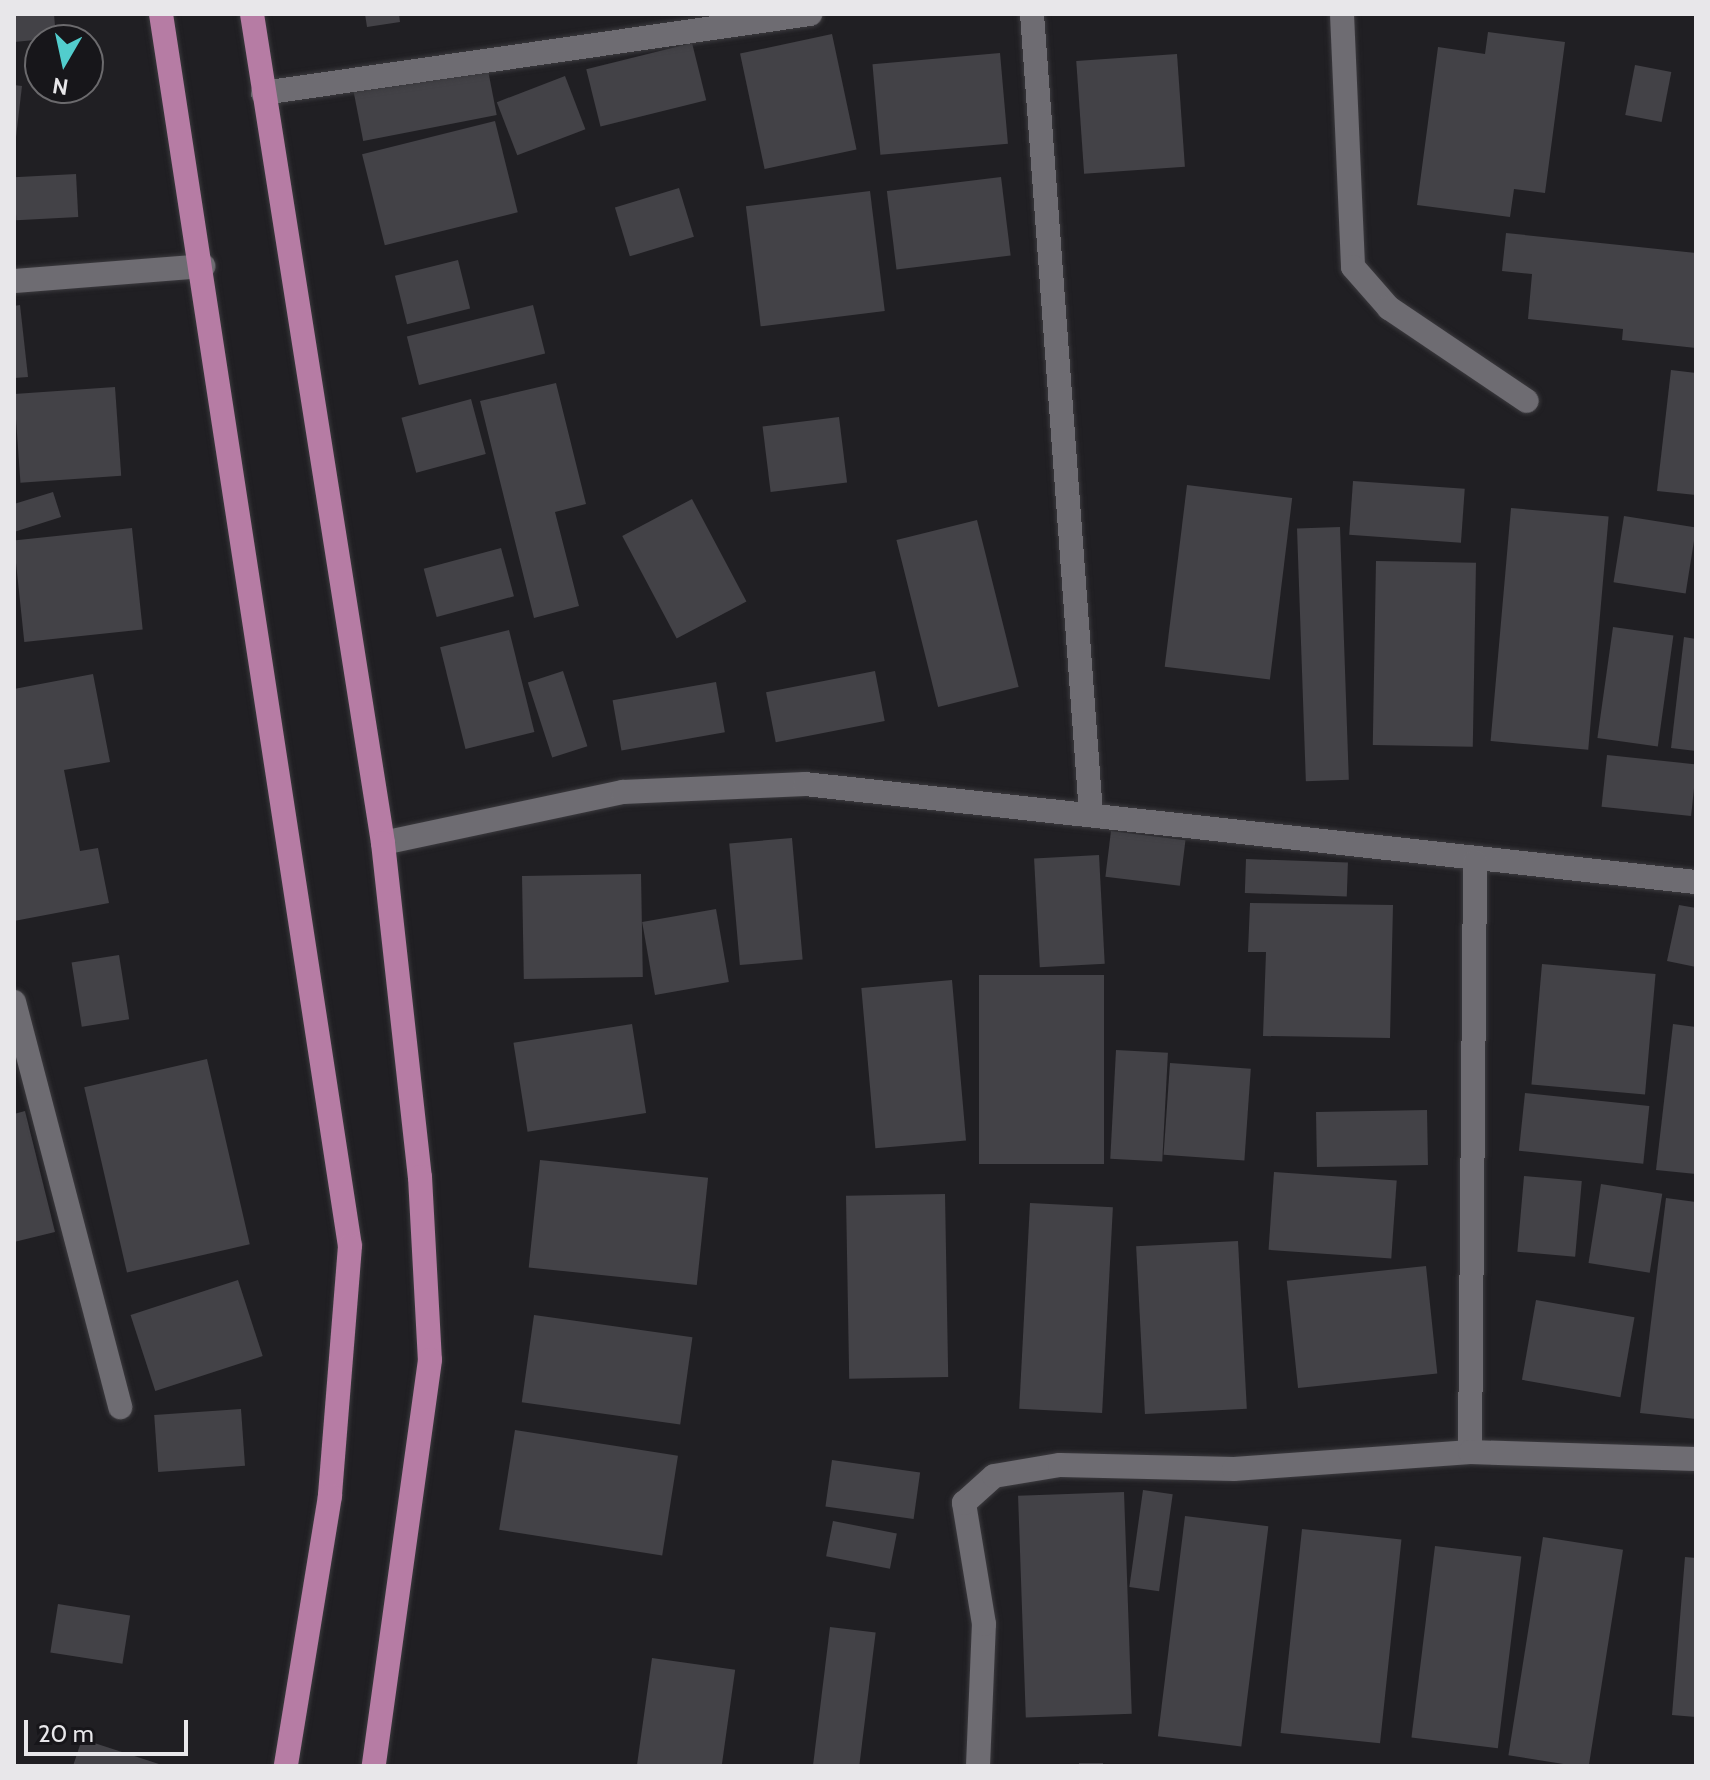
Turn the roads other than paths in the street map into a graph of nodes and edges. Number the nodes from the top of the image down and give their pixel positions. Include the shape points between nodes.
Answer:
1 (161, 14) edge
2 (252, 14) edge
3 (810, 14) edge
4 (1032, 14) edge
5 (1342, 14) edge
6 (263, 93) junction
7 (203, 266) junction
8 (14, 281) edge
9 (1527, 401) dead end
10 (1091, 814) junction
11 (383, 843) junction
12 (1475, 862) junction
13 (1696, 882) edge
14 (14, 1002) edge
15 (120, 1407) dead end
16 (1470, 1452) junction
17 (1696, 1459) edge
18 (286, 1766) edge
19 (374, 1766) edge
20 (978, 1766) edge

1 - 7 main road
2 - 6 main road
3 - 6 street
4 - 10 street
5 - 9 street via 1353,267 1389,308
6 - 11 main road via 296,270
7 - 8 street
7 - 18 main road via 350,1246 330,1496
10 - 11 street via 790,785 623,792
10 - 12 street
11 - 19 main road via 420,1177 430,1360
12 - 13 street
12 - 16 street
14 - 15 street
16 - 17 street
16 - 20 street via 1234,1469 1060,1465 994,1476 964,1503 984,1624

